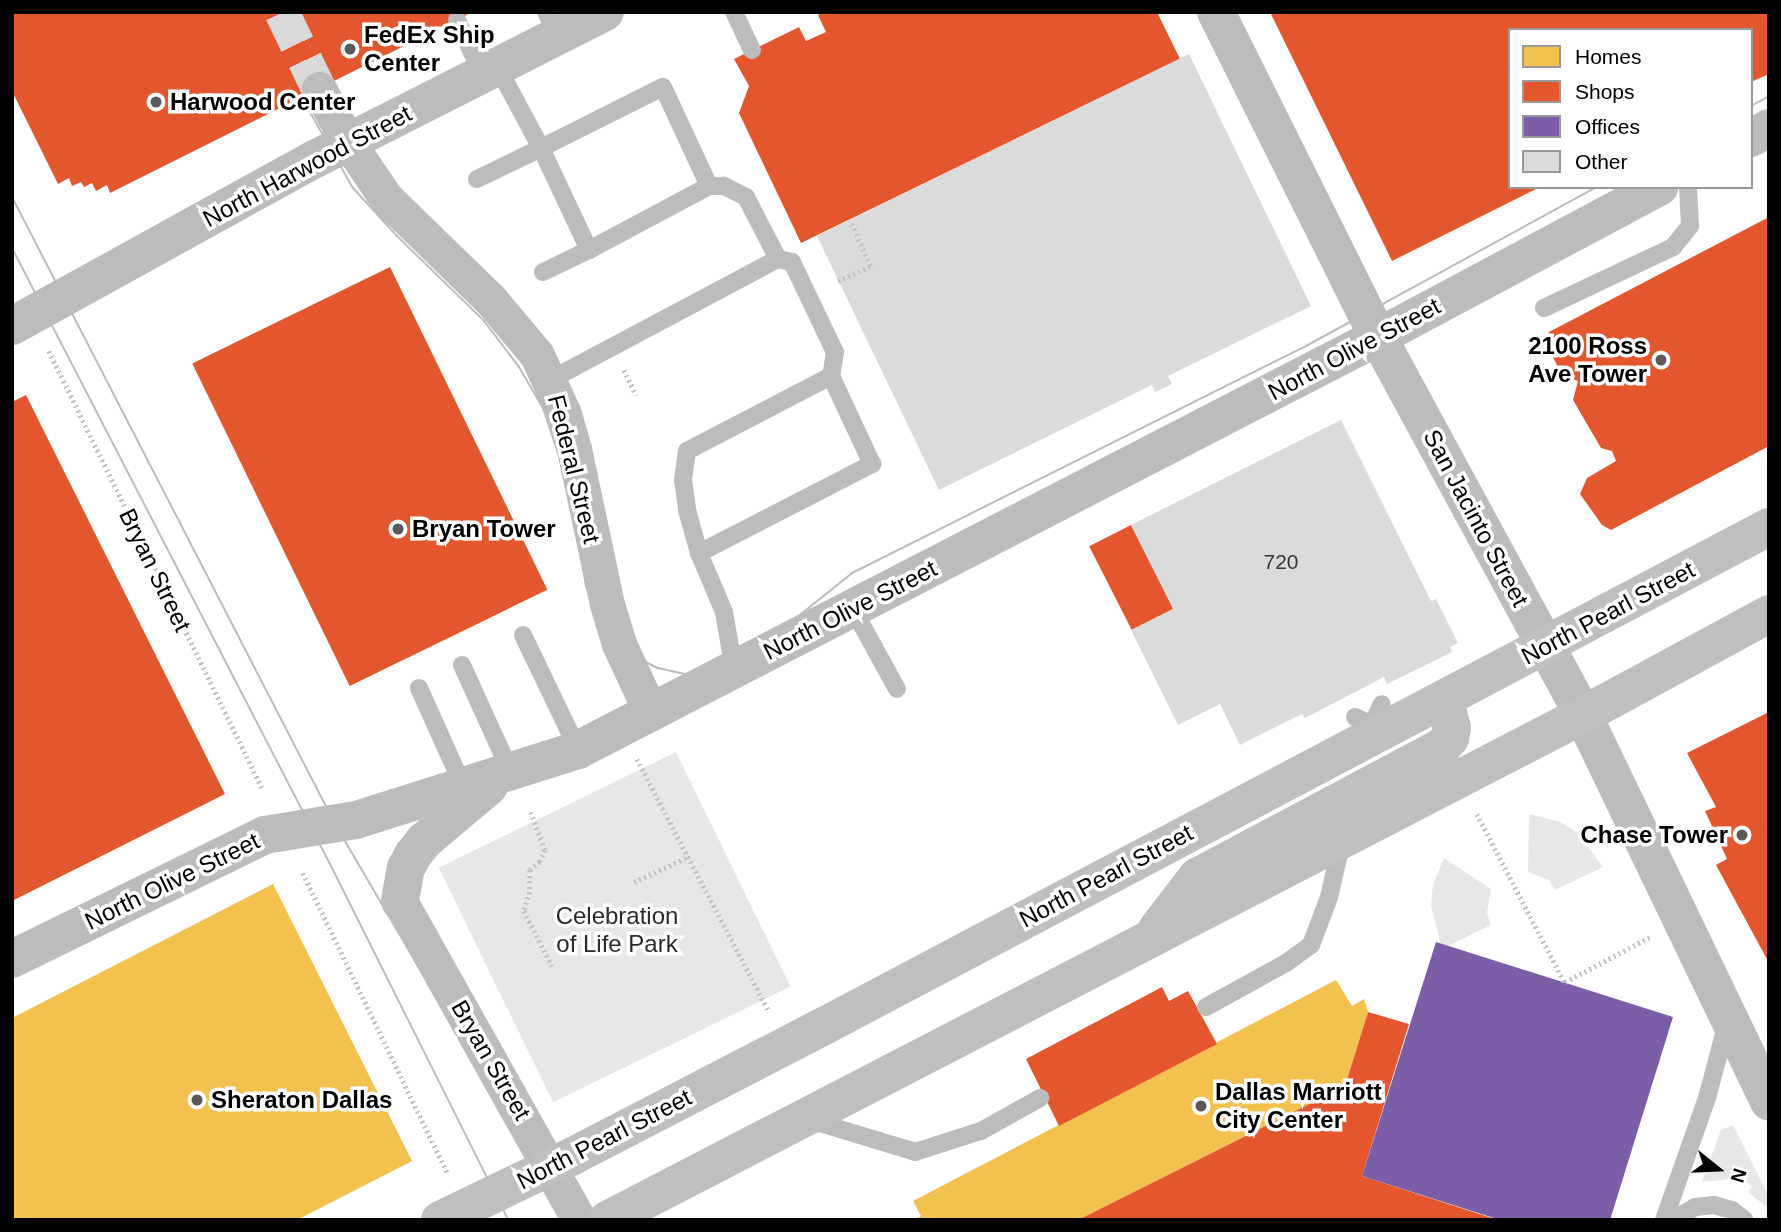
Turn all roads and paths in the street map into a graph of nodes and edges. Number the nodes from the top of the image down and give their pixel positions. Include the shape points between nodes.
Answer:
1 (605, 12) edge
2 (734, 12) edge
3 (1216, 12) edge
4 (457, 20) dead end
5 (551, 24) edge
6 (752, 50) dead end
7 (489, 70) junction
8 (319, 89) tunnel mouth
9 (1769, 128) edge
10 (1753, 137) edge
11 (348, 142) junction
12 (541, 148) junction
13 (477, 179) dead end
14 (709, 186) junction
15 (1655, 189) edge
16 (1688, 189) edge
17 (850, 220) dead end
18 (589, 250) junction
19 (778, 259) junction
20 (543, 272) dead end
21 (838, 281) dead end
22 (1544, 308) dead end
23 (12, 326) edge
24 (1378, 337) junction
25 (49, 351) dead end
26 (831, 376) junction
27 (550, 380) junction
28 (1769, 527) edge
29 (699, 553) junction
30 (853, 609) junction
31 (1769, 614) edge
32 (523, 635) dead end
33 (1546, 647) junction
34 (461, 665) dead end
35 (734, 670) junction
36 (419, 688) dead end
37 (897, 689) dead end
38 (1444, 699) junction
39 (651, 713) junction
40 (1584, 715) junction
41 (578, 750) junction
42 (637, 758) dead end
43 (492, 779) junction
44 (262, 788) dead end
45 (531, 812) dead end
46 (1477, 814) dead end
47 (1342, 839) junction
48 (688, 857) junction
49 (303, 873) dead end
50 (634, 882) dead end
51 (400, 901) joint
52 (1650, 936) dead end
53 (1150, 939) junction
54 (12, 959) edge
55 (552, 966) dead end
56 (1206, 1007) dead end
57 (769, 1011) dead end
58 (1727, 1020) junction
59 (1041, 1098) dead end
60 (1769, 1102) edge
61 (803, 1118) junction
62 (550, 1167) junction
63 (447, 1172) dead end
64 (459, 1216) edge
65 (579, 1220) edge
66 (607, 1220) edge
67 (1664, 1220) edge
68 (1672, 1220) edge
69 (1745, 1220) edge

1 - 5 street, North Harwood Street
2 - 6 lane
3 - 24 street, San Jacinto Street
4 - 7 lane
5 - 7 street, North Harwood Street
7 - 11 street, North Harwood Street
7 - 12 lane
8 - 11 street, Federal Street
9 - 10 street
11 - 23 street, North Harwood Street
11 - 27 street, Federal Street via 399,212 520,331
12 - 13 lane
12 - 14 lane via 663,87
12 - 18 lane
14 - 18 lane
14 - 19 lane via 724,186 746,197
15 - 24 street, North Olive Street
16 - 22 lane via 1690,226 1673,247
17 - 21 path via 870,266
18 - 20 lane
19 - 26 lane via 792,262 835,352
19 - 27 lane
24 - 30 street, North Olive Street
24 - 33 street, San Jacinto Street
25 - 44 path, Bryan Street
26 - 29 lane via 687,451 683,480
26 - 29 lane via 872,464
27 - 39 street, Federal Street via 574,449 615,631
28 - 33 main road, North Pearl Street
29 - 35 lane via 723,612
30 - 35 street, North Olive Street
30 - 37 lane
31 - 40 main road
32 - 41 lane
33 - 38 main road, North Pearl Street
33 - 40 street, San Jacinto Street
34 - 43 lane
35 - 39 street, North Olive Street
36 - 43 lane
38 - 53 main road via 1452,728 1443,746 1197,877
38 - 62 main road, North Pearl Street via 1371,720 836,1020
39 - 41 street, North Olive Street
40 - 47 main road
40 - 58 street, San Jacinto Street
41 - 43 street, North Olive Street
42 - 48 path
43 - 51 street via 424,841 406,869
43 - 54 street, North Olive Street via 356,820 265,835
45 - 55 path via 545,850 530,870 524,911
46 - 52 path via 1565,982
47 - 53 main road
47 - 56 lane via 1329,897 1311,945
48 - 50 path
48 - 57 path
49 - 63 path
51 - 62 street, Bryan Street
53 - 61 main road
58 - 60 street, San Jacinto Street
58 - 67 lane via 1707,1098
59 - 61 lane via 981,1131 915,1152
61 - 66 main road
62 - 64 main road, North Pearl Street
62 - 65 street, Bryan Street
68 - 69 lane via 1695,1207 1714,1205

